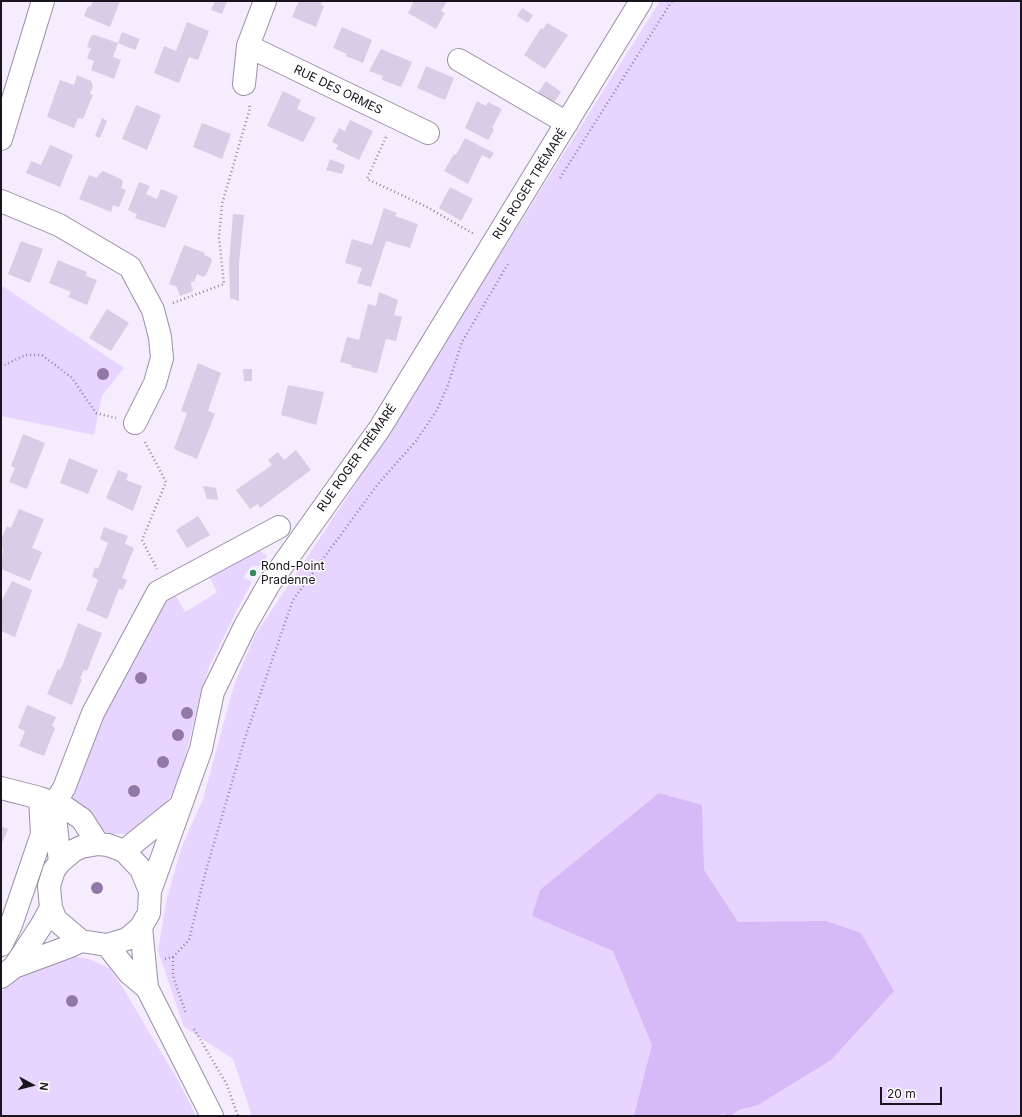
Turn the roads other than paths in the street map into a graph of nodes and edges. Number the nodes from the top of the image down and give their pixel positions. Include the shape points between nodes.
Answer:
1 (43, 1) edge
2 (265, 1) edge
3 (642, 1) edge
4 (248, 46) junction
5 (459, 60) dead end
6 (244, 84) road end
7 (567, 124) junction
8 (428, 133) dead end
9 (1, 139) edge
10 (1, 201) edge
11 (135, 423) road end
12 (279, 527) dead end
13 (1, 788) edge
14 (47, 801) junction
15 (180, 806) junction
16 (98, 844) junction
17 (124, 851) junction
18 (60, 862) junction
19 (150, 891) junction
20 (50, 908) junction
21 (141, 927) junction
22 (81, 941) junction
23 (1, 945) edge
24 (107, 945) junction
25 (8, 972) edge
26 (147, 988) junction
27 (212, 1116) edge

1 - 9 street
2 - 4 street
3 - 7 street, RUE ROGER TRÉMARÉ
4 - 6 street
4 - 8 street, RUE DES ORMES
5 - 7 street, RUE ROGER TRÉMARÉ
7 - 15 street, RUE ROGER TRÉMARÉ via 380,428 269,584 213,692 200,749
10 - 11 street via 59,225 130,267 153,310 162,358 155,383
12 - 14 street via 158,592 93,713 64,788
13 - 14 street
14 - 16 street via 66,808 82,820
14 - 18 street via 54,819
14 - 23 street via 42,834 11,925
15 - 17 street
15 - 19 street, RUE ROGER TRÉMARÉ
16 - 17 street
16 - 18 street via 81,847
17 - 19 street via 141,869
18 - 20 street via 54,870 49,886
19 - 21 street via 149,913
20 - 22 street via 56,920
20 - 25 street via 41,926
21 - 24 street via 127,939
21 - 26 street
22 - 24 street
22 - 25 street
24 - 26 street via 129,973
26 - 27 street

